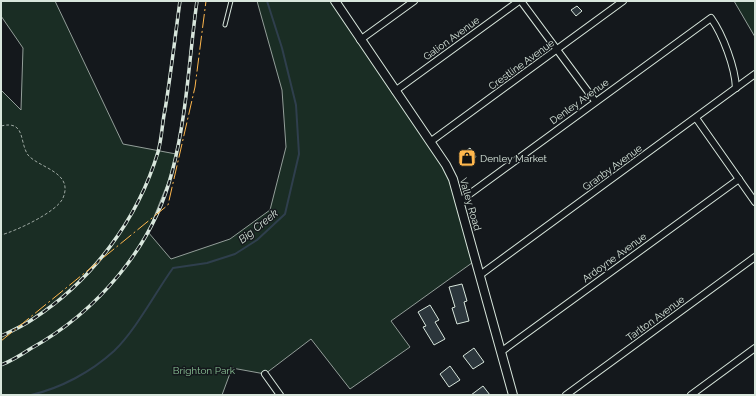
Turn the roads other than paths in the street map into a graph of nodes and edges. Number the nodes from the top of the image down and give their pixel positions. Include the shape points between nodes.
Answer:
1 (231, 1) edge
2 (335, 1) edge
3 (414, 1) edge
4 (520, 1) edge
5 (622, 1) edge
6 (225, 25) dead end
7 (360, 40) junction
8 (557, 50) junction
9 (755, 74) edge
10 (736, 88) junction
11 (395, 91) junction
12 (595, 102) junction
13 (696, 118) junction
14 (430, 142) junction
15 (739, 179) junction
16 (460, 200) junction
17 (755, 202) edge
18 (755, 257) edge
19 (480, 275) junction
20 (755, 348) edge
21 (502, 351) junction
22 (265, 374) dead end
23 (699, 392) edge
24 (280, 395) edge
25 (513, 395) edge
26 (566, 395) edge
27 (691, 395) edge

1 - 6 lane
2 - 7 street, Valley Road
3 - 7 street
4 - 8 street
4 - 11 street, Galion Avenue
5 - 8 street, Crestline Avenue
7 - 11 street, Valley Road
8 - 12 street
8 - 14 street, Crestline Avenue
9 - 10 street, Granby Avenue
10 - 12 street, Denley Avenue via 736,78 721,35 711,18
10 - 13 street, Granby Avenue
11 - 14 street, Valley Road
12 - 16 street, Denley Avenue
13 - 15 street
13 - 19 street, Granby Avenue
14 - 16 street, Valley Road via 447,166
15 - 17 street
15 - 21 street, Ardoyne Avenue
16 - 19 street, Valley Road
18 - 26 street, Tarlton Avenue
19 - 21 street, Valley Road
20 - 23 street
21 - 25 street, Valley Road
22 - 24 street
23 - 27 street

